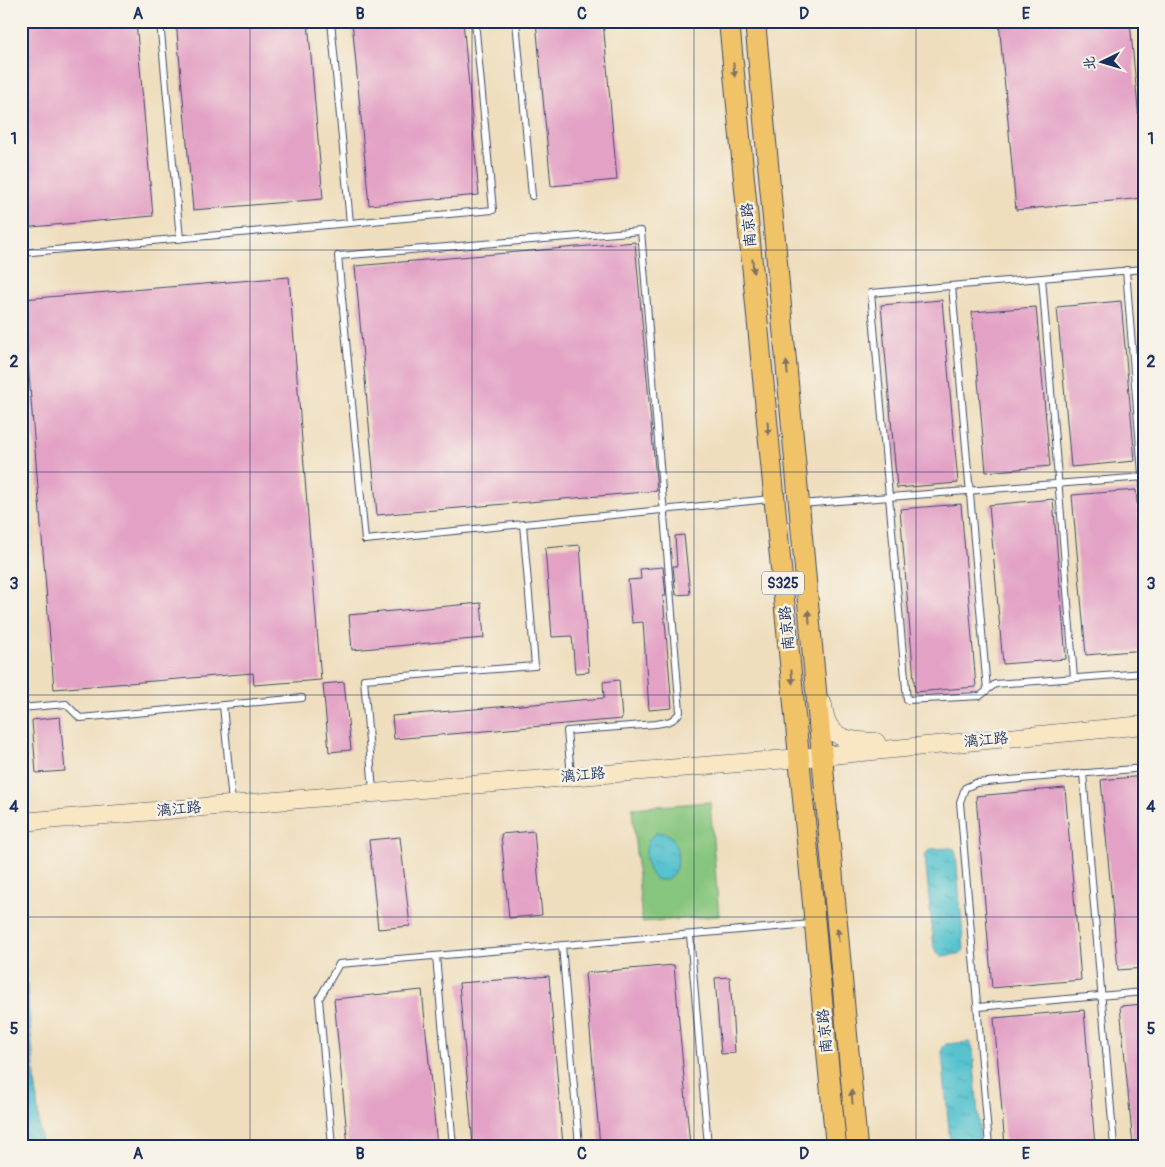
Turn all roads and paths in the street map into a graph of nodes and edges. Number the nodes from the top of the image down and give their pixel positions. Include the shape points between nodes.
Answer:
1 (160, 21) edge
2 (331, 21) edge
3 (475, 21) edge
4 (516, 21) edge
5 (729, 21) edge
6 (755, 21) edge
7 (532, 196) dead end
8 (350, 223) junction
9 (180, 238) junction
10 (21, 253) edge
11 (1144, 269) edge
12 (1126, 270) junction
13 (1042, 278) junction
14 (952, 286) junction
15 (1143, 477) edge
16 (1059, 484) junction
17 (970, 490) junction
18 (889, 497) junction
19 (775, 499) junction
20 (1144, 499) edge
21 (799, 504) junction
22 (664, 510) junction
23 (523, 524) junction
24 (1144, 673) edge
25 (1074, 678) junction
26 (815, 680) junction
27 (988, 690) junction
28 (302, 698) dead end
29 (223, 705) junction
30 (21, 708) edge
31 (1144, 725) edge
32 (946, 744) junction
33 (822, 756) junction
34 (800, 758) junction
35 (1144, 768) edge
36 (1083, 773) junction
37 (571, 776) junction
38 (373, 793) junction
39 (232, 804) junction
40 (21, 822) edge
41 (815, 924) junction
42 (690, 935) junction
43 (562, 946) junction
44 (436, 956) junction
45 (1144, 992) edge
46 (1102, 996) junction
47 (978, 1007) junction
48 (332, 1146) edge
49 (453, 1146) edge
50 (579, 1146) edge
51 (708, 1146) edge
52 (836, 1146) edge
53 (857, 1146) edge
54 (989, 1146) edge
55 (1114, 1146) edge

1 - 9 lane
2 - 8 lane
3 - 8 lane via 492,210
4 - 7 lane
5 -> 19 main road, 南京路 / S325
21 -> 6 main road, 南京路 / S325
8 - 9 lane
9 - 10 lane
11 - 12 lane
12 - 13 lane
12 - 15 lane
13 - 14 lane
13 - 16 lane
14 - 17 lane
14 - 18 lane via 872,293
15 - 16 lane
15 - 20 lane
16 - 17 lane
16 - 25 lane
17 - 18 lane
17 - 27 lane
18 - 21 lane
18 - 27 lane via 907,700 980,696
19 - 22 lane
19 -> 34 main road, 南京路 / S325
26 -> 21 main road, 南京路 / S325
22 - 23 lane
22 - 23 lane via 641,231 338,256 365,540
22 - 37 lane via 680,712 669,721 656,724 567,731
23 - 38 lane via 535,666 364,679
24 - 25 lane
25 - 27 lane via 995,684
26 - 32 street via 828,725 846,739
26 - 33 main road, 南京路 / S325
28 - 29 lane
29 - 30 lane via 80,718 66,704
29 - 39 lane
31 - 32 street, 漓江路
32 - 33 street, 漓江路
33 - 34 street, 漓江路
53 -> 33 main road, 南京路 / S325
34 - 37 street, 漓江路
34 - 41 main road, 南京路 / S325
35 - 36 lane
36 - 46 lane
36 - 47 lane via 976,783 965,788 960,802
37 - 38 street, 漓江路
38 - 39 street, 漓江路
39 - 40 street, 漓江路
41 - 42 lane
41 - 52 main road, 南京路 / S325
42 - 43 lane
42 - 51 lane
43 - 44 lane
43 - 50 lane
44 - 48 lane via 339,964 319,999
44 - 49 lane
45 - 46 lane
46 - 47 lane
46 - 55 lane
47 - 54 lane

